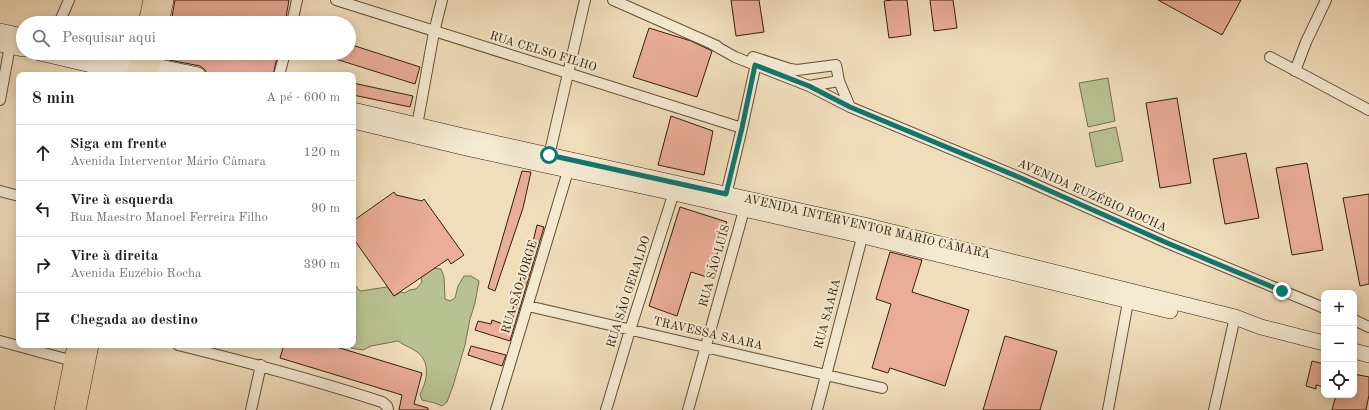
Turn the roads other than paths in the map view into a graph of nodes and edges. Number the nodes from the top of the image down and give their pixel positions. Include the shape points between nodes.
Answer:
1 (69, 0) edge
2 (152, 0) edge
3 (165, 0) edge
4 (297, 0) edge
5 (336, 0) edge
6 (442, 0) edge
7 (585, 0) edge
8 (612, 0) edge
9 (1326, 0) edge
10 (62, 16) edge
11 (149, 16) edge
12 (162, 16) edge
13 (294, 16) edge
14 (0, 31) edge
15 (434, 32) junction
16 (16, 34) edge
17 (11, 46) edge
18 (1270, 57) dead end
19 (94, 60) edge
20 (121, 60) edge
21 (282, 60) edge
22 (756, 62) junction
23 (143, 66) edge
24 (1295, 71) junction
25 (180, 72) edge
26 (280, 72) edge
27 (569, 73) junction
28 (839, 81) junction
29 (809, 86) junction
30 (0, 100) edge
31 (850, 107) junction
32 (1369, 110) edge
33 (356, 111) edge
34 (356, 121) edge
35 (742, 128) junction
36 (416, 130) junction
37 (548, 160) junction
38 (568, 171) junction
39 (675, 188) junction
40 (0, 191) edge
41 (16, 195) edge
42 (724, 200) junction
43 (745, 204) junction
44 (863, 231) junction
45 (979, 259) junction
46 (1128, 302) junction
47 (528, 306) junction
48 (1321, 307) edge
49 (1357, 321) edge
50 (1234, 322) junction
51 (1369, 327) edge
52 (630, 330) junction
53 (0, 341) edge
54 (1321, 342) edge
55 (16, 344) edge
56 (706, 347) junction
57 (44, 348) edge
58 (89, 348) edge
59 (190, 348) edge
60 (1357, 352) edge
61 (75, 353) edge
62 (1369, 355) edge
63 (261, 365) junction
64 (826, 375) junction
65 (882, 388) dead end
66 (63, 410) edge
67 (78, 410) edge
68 (251, 410) edge
69 (388, 410) edge
70 (496, 410) edge
71 (606, 410) edge
72 (688, 410) edge
73 (817, 410) edge
74 (1108, 410) edge
75 (1214, 410) edge

1 - 10 street
2 - 11 main road
3 - 12 main road
4 - 13 street
5 - 15 street, RUA CELSO FILHO
6 - 15 street
7 - 27 street
8 - 22 street, AVENIDA EUZÉBIO ROCHA
9 - 24 street
14 - 16 main road
15 - 27 street, RUA CELSO FILHO
15 - 36 street
17 - 30 street
18 - 24 street
19 - 23 main road
20 - 23 main road
21 - 26 street
22 - 28 street, AVENIDA EUZÉBIO ROCHA via 797,70 836,65
22 - 29 street, AVENIDA EUZÉBIO ROCHA
22 - 35 street
23 - 25 main road
24 - 32 street
27 - 35 street, RUA CELSO FILHO
27 - 37 street
28 - 29 street
28 - 31 street, AVENIDA EUZÉBIO ROCHA
29 - 31 street, AVENIDA EUZÉBIO ROCHA
31 - 48 street, AVENIDA EUZÉBIO ROCHA
33 - 36 main road, AVENIDA INTERVENTOR MÁRIO CÂMARA
34 - 36 main road, AVENIDA INTERVENTOR MÁRIO CÂMARA
35 - 42 street
36 - 37 main road, AVENIDA INTERVENTOR MÁRIO CÂMARA
37 - 38 main road, AVENIDA INTERVENTOR MÁRIO CÂMARA
37 - 39 main road, AVENIDA INTERVENTOR MÁRIO CÂMARA
38 - 39 main road, AVENIDA INTERVENTOR MÁRIO CÂMARA
38 - 47 street, RUA SÃO JORGE
39 - 42 main road, AVENIDA INTERVENTOR MÁRIO CÂMARA
39 - 52 street, RUA SÃO GERALDO
40 - 41 street
42 - 43 main road, AVENIDA INTERVENTOR MÁRIO CÂMARA
43 - 44 main road, AVENIDA INTERVENTOR MÁRIO CÂMARA
43 - 56 street, RUA SÃO LUÍS
44 - 45 main road, AVENIDA INTERVENTOR MÁRIO CÂMARA
44 - 64 street, RUA SAARA
45 - 46 main road, AVENIDA INTERVENTOR MÁRIO CÂMARA
45 - 50 main road, AVENIDA INTERVENTOR MÁRIO CÂMARA
46 - 50 main road, AVENIDA INTERVENTOR MÁRIO CÂMARA
46 - 74 street
47 - 52 street, TRAVESSA SAARA
47 - 70 street, RUA SÃO JORGE
49 - 51 street
50 - 54 main road, AVENIDA INTERVENTOR MÁRIO CÂMARA
50 - 75 street
52 - 56 street, TRAVESSA SAARA
52 - 71 street, RUA SÃO GERALDO
53 - 55 street
56 - 64 street, TRAVESSA SAARA
56 - 72 street, RUA SÃO LUÍS
57 - 61 street
58 - 67 main road
59 - 63 street
60 - 62 main road
61 - 66 main road
63 - 68 street
63 - 69 street via 382,402
64 - 65 street, TRAVESSA SAARA
64 - 73 street, RUA SAARA

